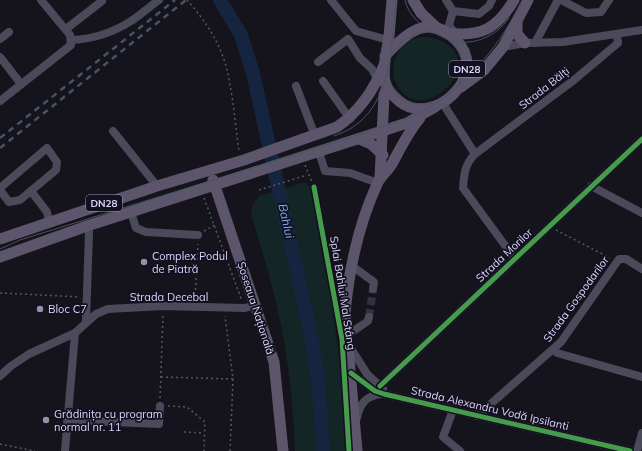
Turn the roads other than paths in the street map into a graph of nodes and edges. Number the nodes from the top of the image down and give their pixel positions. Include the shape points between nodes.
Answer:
1 (41, 0) edge
2 (159, 0) edge
3 (332, 0) edge
4 (392, 0) edge
5 (413, 0) edge
6 (446, 0) edge
7 (492, 0) edge
8 (514, 0) edge
9 (528, 0) edge
10 (558, 0) edge
11 (562, 0) edge
12 (608, 0) edge
13 (102, 1) dead end
14 (452, 12) junction
15 (517, 21) junction
16 (66, 29) junction
17 (642, 30) edge
18 (9, 32) dead end
19 (447, 32) junction
20 (617, 34) junction
21 (0, 39) edge
22 (72, 40) junction
23 (388, 40) junction
24 (530, 43) junction
25 (503, 47) junction
26 (0, 57) edge
27 (385, 60) junction
28 (318, 62) dead end
29 (324, 81) dead end
30 (21, 84) junction
31 (382, 84) junction
32 (296, 86) dead end
33 (458, 89) junction
34 (0, 101) edge
35 (438, 104) junction
36 (420, 117) junction
37 (350, 119) junction
38 (113, 131) dead end
39 (382, 132) junction
40 (315, 136) junction
41 (359, 139) junction
42 (642, 139) edge
43 (319, 152) junction
44 (476, 154) junction
45 (383, 155) junction
46 (210, 170) junction
47 (379, 181) junction
48 (158, 186) junction
49 (215, 186) junction
50 (591, 186) junction
51 (0, 189) edge
52 (31, 191) junction
53 (131, 212) junction
54 (642, 214) edge
55 (49, 221) junction
56 (87, 226) junction
57 (198, 235) road end
58 (0, 239) edge
59 (0, 257) edge
60 (515, 258) junction
61 (352, 266) junction
62 (642, 270) edge
63 (373, 289) tunnel mouth
64 (250, 307) junction
65 (369, 317) tunnel mouth
66 (86, 322) junction
67 (75, 333) junction
68 (347, 339) junction
69 (554, 350) junction
70 (351, 373) junction
71 (0, 376) edge
72 (642, 378) edge
73 (380, 386) junction
74 (384, 394) junction
75 (393, 396) junction
76 (160, 406) road end
77 (453, 410) junction
78 (477, 416) junction
79 (67, 420) junction
80 (356, 422) junction
81 (642, 433) edge
82 (65, 451) edge
83 (283, 451) edge
84 (357, 451) edge
85 (460, 451) edge
86 (630, 451) edge
87 (638, 451) edge

1 - 16 street
2 - 22 street via 131,22 105,34 87,40
3 - 23 street via 356,31
4 - 23 main road
5 - 19 main road, DN28 via 421,13
6 - 14 street
7 - 14 street via 479,14
8 - 19 main road via 505,15 487,30 461,35
9 - 15 main road
10 - 24 street
11 - 12 street via 586,13 601,12
13 - 16 street
14 - 19 street
15 - 24 main road via 517,34
15 - 25 main road
16 - 22 street
17 - 20 street
18 - 21 street
19 - 27 main road via 424,27 411,31 397,42
19 - 33 main road, DN28 via 463,49 467,65 465,80
20 - 24 street via 563,42
20 - 44 street, Strada Bălți via 618,43 574,80
22 - 30 street via 71,45
23 - 27 main road
24 - 25 street
25 - 33 main road via 484,70
26 - 30 street
27 - 31 main road
28 - 31 street via 348,39
29 - 37 street
30 - 34 street
31 - 35 main road via 403,104 420,109
31 - 37 main road, DN28
31 - 39 main road
32 - 40 street
33 - 35 main road, DN28
35 - 36 main road, DN28
35 - 44 street
36 - 39 main road, DN28
36 - 47 main road
37 - 40 main road, DN28
38 - 48 street
39 - 41 main road, DN28
39 - 45 main road
40 - 46 main road, DN28 via 242,157
41 - 43 main road, DN28
41 - 45 main road via 371,144
42 - 50 street, Strada Morilor
43 - 47 street via 325,170 350,173
43 - 49 main road, DN28
44 - 60 street via 469,160 464,173 463,188
45 - 47 main road
46 - 48 main road, DN28
46 - 49 main road, Șoseaua Națională
47 - 61 main road via 367,208
48 - 55 main road, DN28
49 - 53 main road, DN28
49 - 64 main road, Șoseaua Națională
50 - 54 street
50 - 60 street, Strada Morilor
51 - 52 street via 9,202 20,200
51 - 52 street via 47,148 58,162 56,170
52 - 55 street via 47,212
53 - 56 main road, DN28
53 - 57 street via 136,228 146,232
55 - 58 main road, DN28
56 - 59 main road, DN28
56 - 66 street via 89,232
60 - 73 street, Strada Morilor
61 - 63 street via 374,282
61 - 68 main road via 344,313
62 - 69 street, Strada Gospodarilor via 626,259 620,259
64 - 66 street, Strada Decebal via 163,306 108,309
64 - 83 main road, Șoseaua Națională via 274,362
65 - 68 street via 368,322
66 - 67 street, Strada Decebal
67 - 71 street via 29,354
67 - 79 street
68 - 70 main road
68 - 73 street via 367,374
69 - 72 street
69 - 78 street, Strada Gospodarilor
70 - 74 street, Strada Alexandru Vodă Ipsilanti via 375,391
70 - 80 main road
73 - 75 street
74 - 75 street, Strada Alexandru Vodă Ipsilanti
74 - 80 street via 372,395 365,399 359,406
75 - 77 street, Strada Alexandru Vodă Ipsilanti
76 - 79 street via 159,424
77 - 78 street, Strada Alexandru Vodă Ipsilanti
77 - 85 street via 443,437
78 - 86 street, Strada Alexandru Vodă Ipsilanti
79 - 82 street
80 - 84 main road
81 - 87 street

